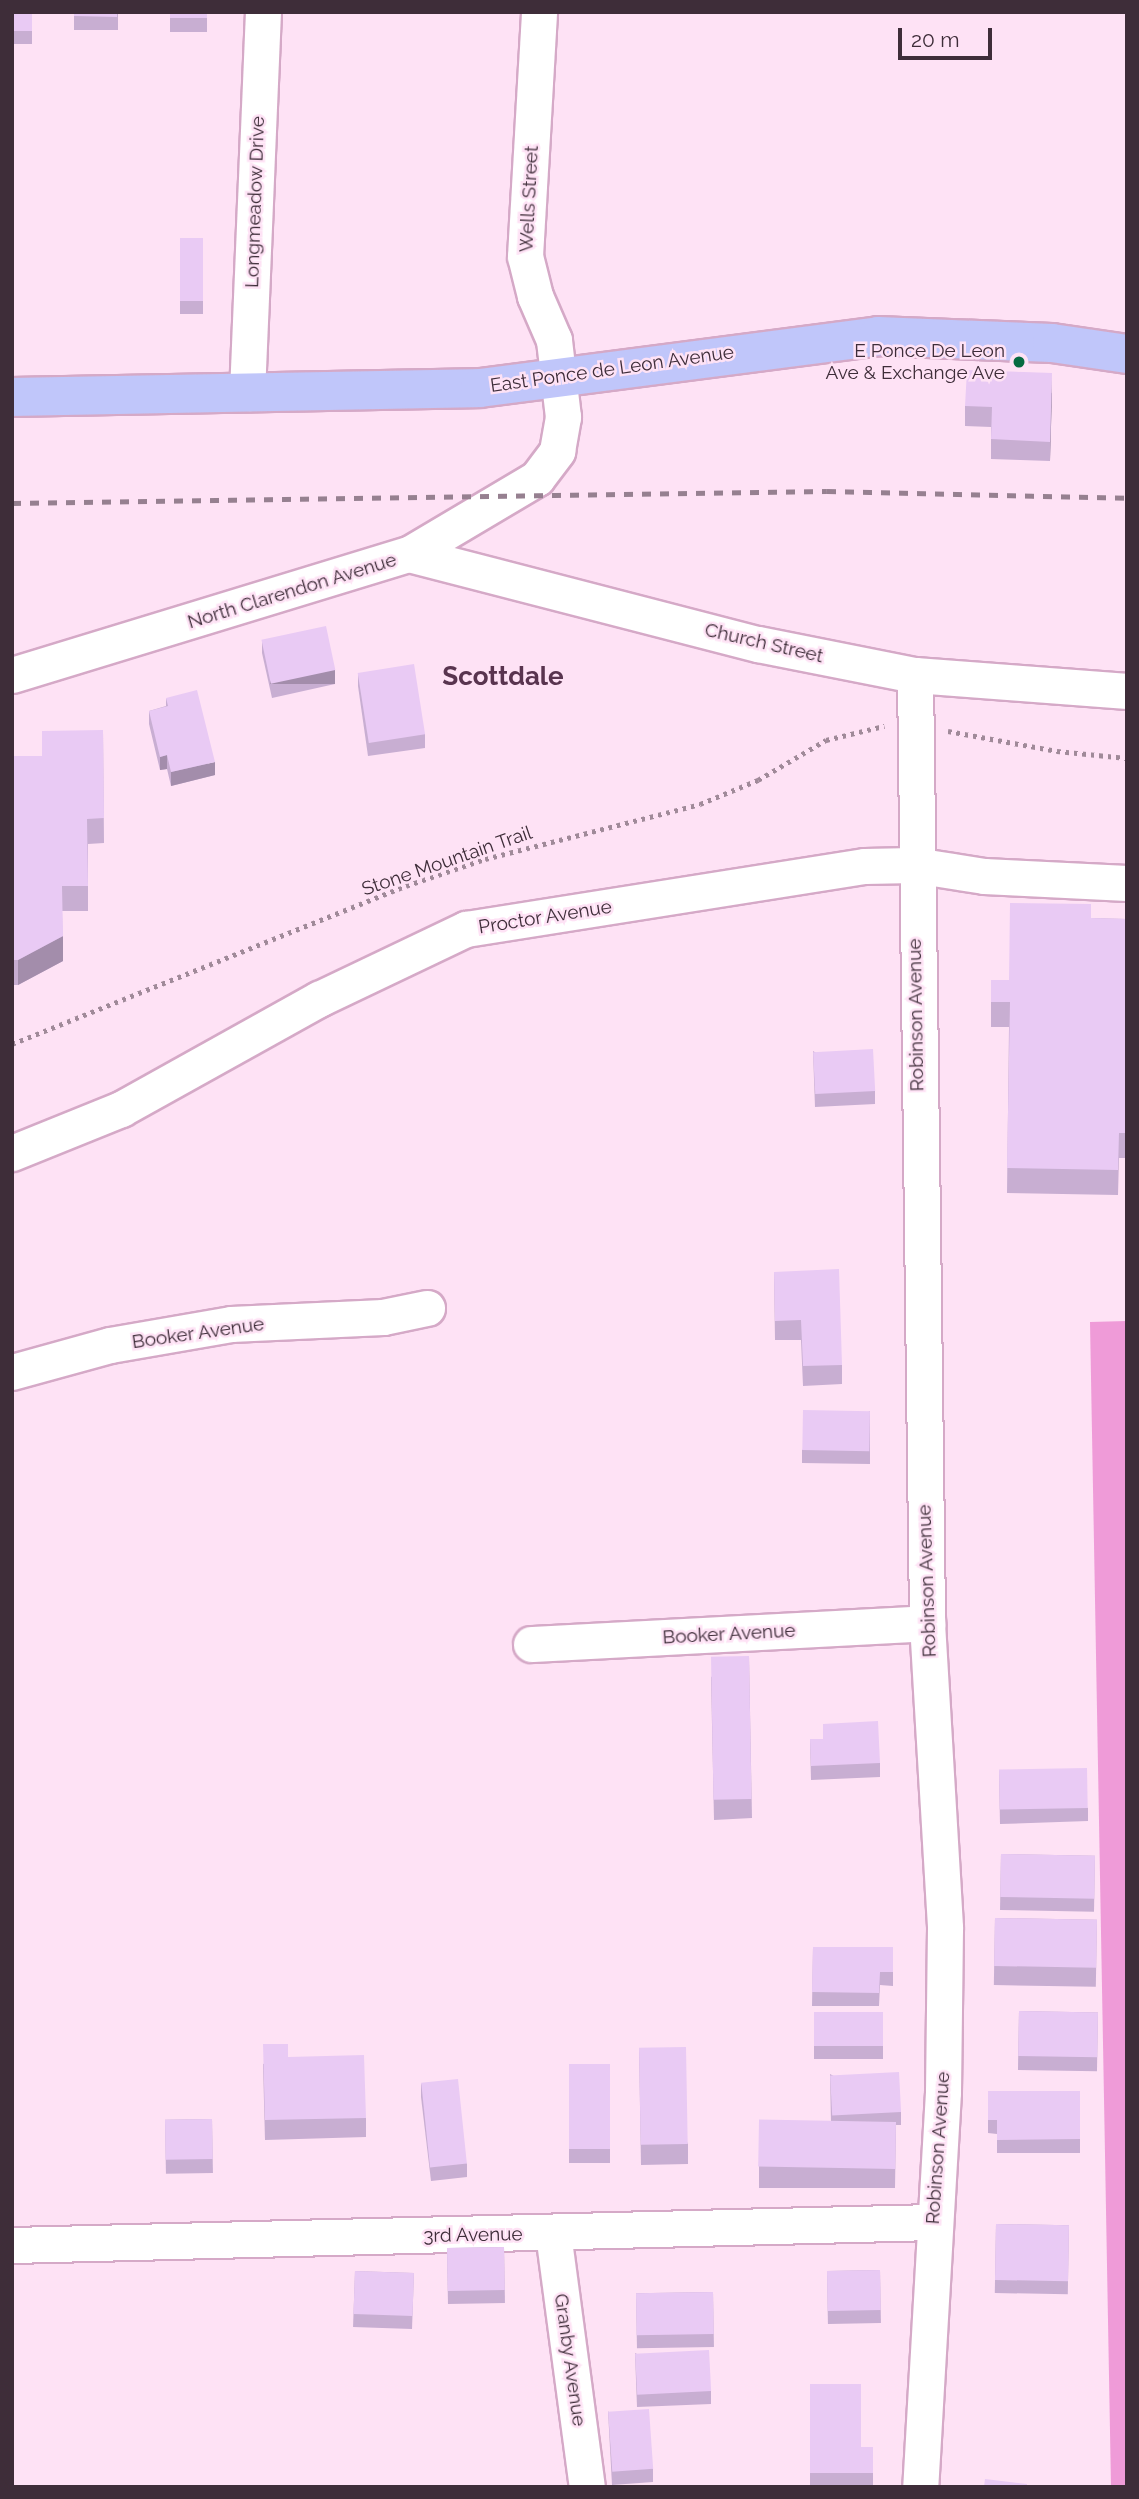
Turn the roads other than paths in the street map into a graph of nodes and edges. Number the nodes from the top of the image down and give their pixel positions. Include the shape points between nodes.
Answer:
1 (263, 12) edge
2 (540, 12) edge
3 (1127, 354) edge
4 (560, 380) junction
5 (247, 393) junction
6 (12, 397) edge
7 (408, 554) junction
8 (12, 675) edge
9 (915, 675) junction
10 (1127, 691) edge
11 (914, 865) junction
12 (1127, 883) edge
13 (12, 1153) edge
14 (428, 1308) dead end
15 (12, 1372) edge
16 (927, 1623) junction
17 (531, 1644) dead end
18 (933, 2222) junction
19 (553, 2234) junction
20 (12, 2245) edge
21 (587, 2487) edge
22 (920, 2487) edge

1 - 5 street, Longmeadow Drive
2 - 4 street, Wells Street via 525,257 554,340
3 - 4 main road, East Ponce de Leon Avenue via 1052,343 878,336 775,346
4 - 5 main road, East Ponce de Leon Avenue via 480,388
4 - 7 street, North Clarendon Avenue via 564,417 557,451 537,478
5 - 6 main road, East Ponce de Leon Avenue
7 - 8 street, North Clarendon Avenue
7 - 9 street, Church Street via 758,644
9 - 10 street, Church Street
9 - 11 street, Robinson Avenue
11 - 12 street, Proctor Avenue via 984,876
11 - 13 street, Proctor Avenue via 864,866 722,886 597,911 466,929 319,999 121,1109
11 - 16 street, Robinson Avenue
14 - 15 street, Booker Avenue via 383,1317 231,1324 110,1345
16 - 17 street, Booker Avenue
16 - 18 street, Robinson Avenue via 945,1928 943,2092
18 - 19 street, 3rd Avenue
18 - 22 street, Robinson Avenue
19 - 20 street, 3rd Avenue
19 - 21 street, Granby Avenue

